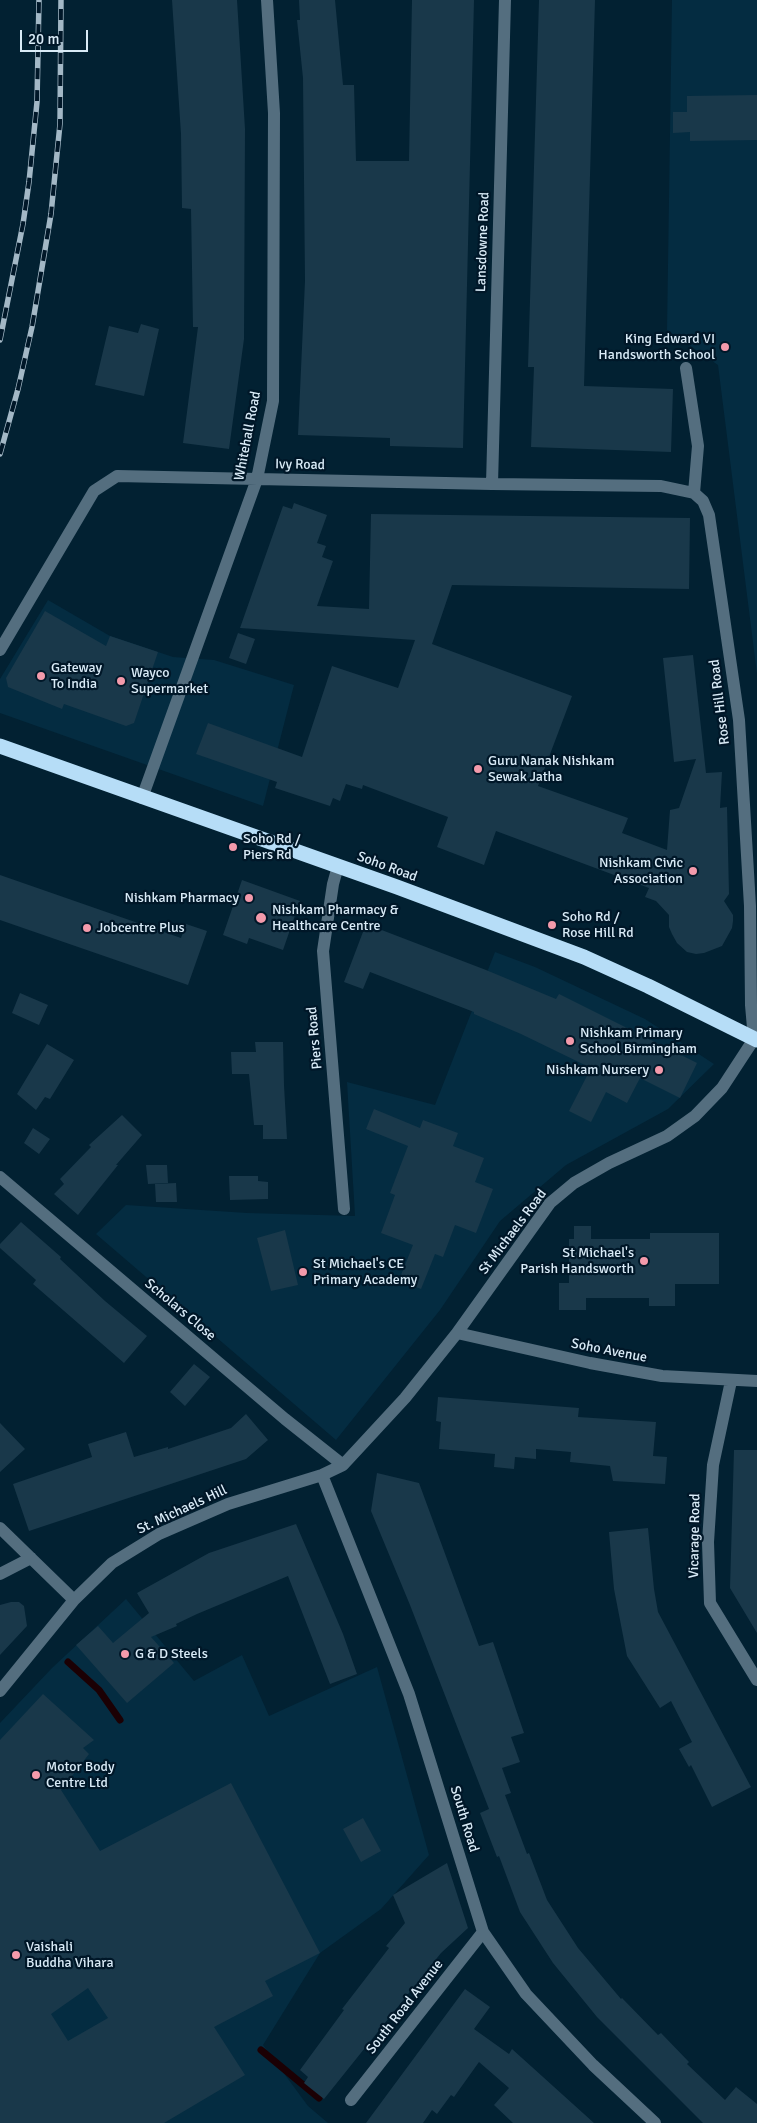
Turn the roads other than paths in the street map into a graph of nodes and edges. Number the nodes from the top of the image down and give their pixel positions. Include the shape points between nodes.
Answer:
1 (267, 0) edge
2 (505, 0) edge
3 (686, 368) dead end
4 (257, 479) junction
5 (492, 484) junction
6 (694, 493) junction
7 (0, 650) edge
8 (0, 746) edge
9 (142, 798) junction
10 (338, 866) junction
11 (754, 959) edge
12 (756, 1040) edge
13 (0, 1177) edge
14 (344, 1209) dead end
15 (457, 1333) junction
16 (731, 1380) junction
17 (757, 1381) edge
18 (342, 1465) junction
19 (322, 1475) junction
20 (0, 1528) edge
21 (32, 1558) junction
22 (0, 1574) edge
23 (74, 1600) junction
24 (757, 1680) edge
25 (0, 1691) edge
26 (483, 1932) junction
27 (351, 2100) dead end
28 (655, 2123) edge

1 - 4 street, Whitehall Road via 274,113 274,402
2 - 5 street, Lansdowne Road
3 - 6 street via 698,446
4 - 5 street, Ivy Road
4 - 7 street, Ivy Road via 117,476 94,491
4 - 9 street, Whitehall Road
5 - 6 street, Ivy Road via 661,486
6 - 11 street, Rose Hill Road via 703,501 709,515 739,720
8 - 9 highway, Soho Road
9 - 10 highway, Soho Road
10 - 12 highway, Soho Road via 584,957
10 - 14 street, Piers Road via 332,884 323,951
11 - 12 street, Rose Hill Road via 752,1005
12 - 15 street, St Michaels Road via 722,1088 695,1116 667,1136 574,1183 550,1203
13 - 18 street, Scholars Close
15 - 16 street, Soho Avenue via 662,1376
15 - 18 street, St Michaels Road via 405,1398
16 - 17 street, Soho Avenue
16 - 24 street, Vicarage Road via 713,1465 708,1542 710,1603
18 - 19 street, St Michaels Road
19 - 23 street, St. Michaels Hill via 228,1504 159,1534 112,1563
19 - 26 street, South Road via 409,1694
20 - 21 street
21 - 22 street
21 - 23 street
23 - 25 street, St. Michaels Hill
26 - 27 street, South Road Avenue
26 - 28 street, South Road via 526,1994 593,2065

